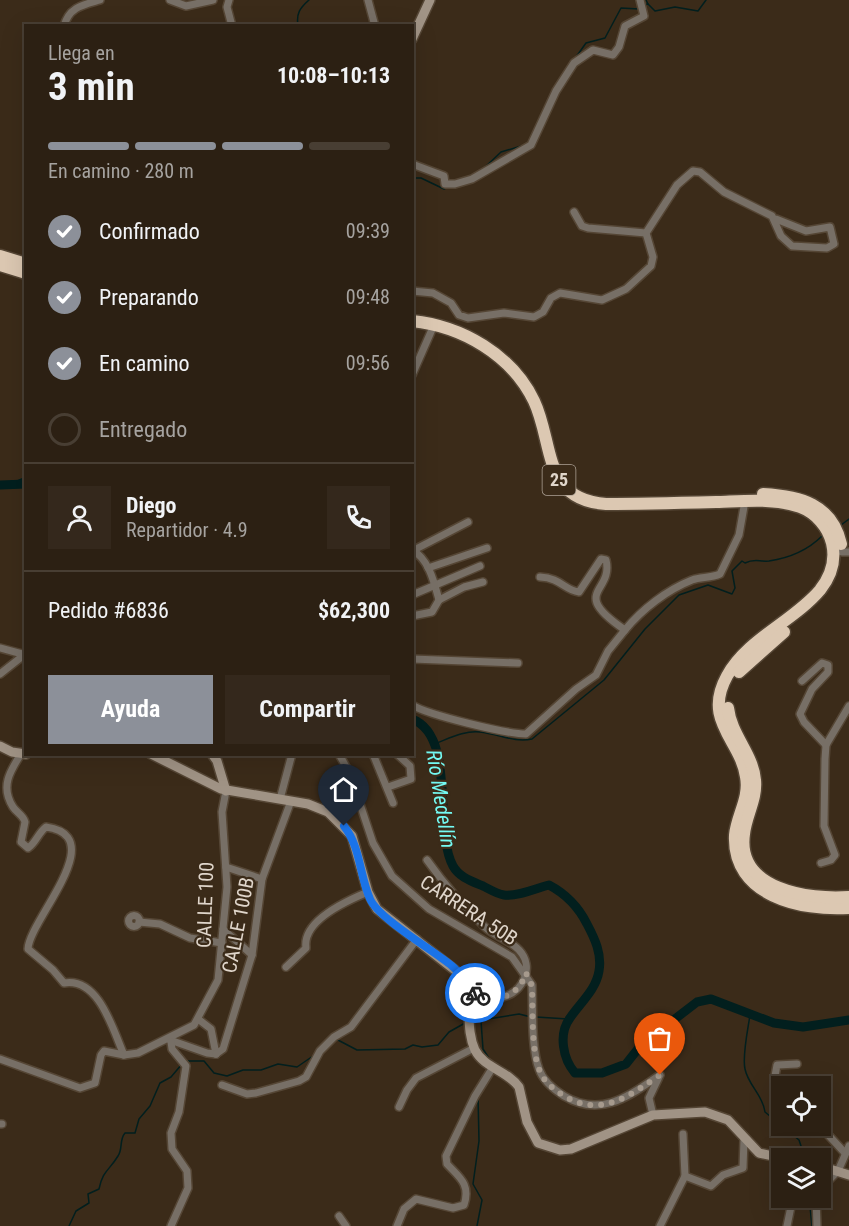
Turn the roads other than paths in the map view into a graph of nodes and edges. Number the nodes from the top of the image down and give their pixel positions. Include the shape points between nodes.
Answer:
1 (100, 0) edge
2 (170, 0) edge
3 (213, 0) edge
4 (229, 0) edge
5 (368, 0) edge
6 (430, 0) edge
7 (640, 0) edge
8 (65, 24) edge
9 (231, 24) edge
10 (374, 24) edge
11 (414, 35) edge
12 (414, 165) edge
13 (574, 212) dead end
14 (776, 219) junction
15 (646, 233) junction
16 (0, 256) edge
17 (24, 263) edge
18 (0, 265) edge
19 (24, 272) edge
20 (414, 291) edge
21 (414, 312) edge
22 (414, 321) edge
23 (434, 325) junction
24 (414, 370) edge
25 (745, 501) junction
26 (468, 522) dead end
27 (487, 548) dead end
28 (414, 549) edge
29 (414, 551) edge
30 (845, 552) edge
31 (480, 566) dead end
32 (428, 568) junction
33 (540, 577) dead end
34 (483, 582) dead end
35 (434, 585) junction
36 (414, 594) edge
37 (439, 600) junction
38 (414, 616) edge
39 (625, 630) junction
40 (0, 648) edge
41 (24, 655) edge
42 (24, 656) edge
43 (414, 659) edge
44 (518, 663) dead end
45 (0, 674) edge
46 (802, 681) dead end
47 (414, 706) edge
48 (849, 706) edge
49 (826, 745) junction
50 (0, 746) edge
51 (23, 754) edge
52 (155, 756) edge
53 (213, 756) edge
54 (291, 756) edge
55 (340, 756) edge
56 (374, 756) edge
57 (399, 756) edge
58 (388, 787) junction
59 (226, 791) junction
60 (280, 799) junction
61 (291, 801) junction
62 (393, 803) dead end
63 (428, 860) dead end
64 (820, 863) dead end
65 (226, 867) junction
66 (262, 879) junction
67 (368, 892) junction
68 (849, 897) edge
69 (849, 908) edge
70 (139, 921) dead end
71 (223, 929) junction
72 (417, 939) junction
73 (222, 943) junction
74 (252, 955) junction
75 (286, 967) dead end
76 (526, 973) junction
77 (468, 989) junction
78 (198, 1019) junction
79 (170, 1040) junction
80 (474, 1048) junction
81 (216, 1054) junction
82 (124, 1055) junction
83 (0, 1059) edge
84 (797, 1064) dead end
85 (493, 1067) junction
86 (775, 1076) edge
87 (222, 1085) dead end
88 (399, 1107) dead end
89 (653, 1115) junction
90 (683, 1134) dead end
91 (831, 1135) edge
92 (744, 1139) junction
93 (848, 1150) edge
94 (771, 1156) edge
95 (831, 1169) edge
96 (838, 1171) junction
97 (849, 1174) edge
98 (685, 1176) junction
99 (831, 1178) edge
100 (791, 1208) edge
101 (816, 1208) edge
102 (339, 1216) dead end
103 (171, 1226) edge
104 (346, 1226) edge
105 (397, 1226) edge
106 (660, 1226) edge
107 (787, 1226) edge
108 (817, 1226) edge

1 - 8 street via 78,6 69,13
2 - 3 street via 186,6
4 - 9 street
5 - 10 street
6 - 11 main road
7 - 12 street via 644,16 624,26 613,55 593,50 574,63 524,152 455,184 445,184 444,176
13 - 15 street via 582,226 588,228
14 - 14 street via 781,236 792,246 826,248 834,244 830,227 806,231
14 - 15 street via 693,171 677,185
15 - 20 street via 653,257 651,266 626,289 602,300 560,293 534,317 504,313 468,318 434,293
16 - 17 highway
18 - 19 highway
21 - 30 highway, 25 via 468,328 497,345 515,362 533,384 545,408 560,467 579,489 607,497 745,493 801,497 831,520
22 - 23 highway, 25
23 - 24 street
23 - 25 highway, 25 via 479,342 513,369 538,411 553,469 562,484 579,498 606,504
25 - 39 street via 739,535 720,574 676,587 643,610
25 - 69 highway, 25 via 786,504 814,514 828,531 834,553 830,575 819,591 734,665 721,691 723,726 746,776 746,794 735,833 737,854 754,884 778,899
26 - 28 street
27 - 32 street
29 - 32 street
30 - 68 highway, 25 via 832,588 742,668 731,685 728,708 730,722 750,760 756,782 743,835 750,866 765,881 784,890 811,897
31 - 35 street
32 - 35 street
33 - 39 street via 556,579 573,591 581,591 605,558 607,567 596,604
34 - 37 street
35 - 36 street
35 - 37 street
37 - 38 street via 432,612
39 - 47 street via 596,675 526,734 509,734
40 - 41 street
42 - 45 street
43 - 44 street
46 - 49 street via 822,663 828,665 828,672 812,689 800,714
48 - 49 street
49 - 64 street via 824,821 835,855
50 - 51 main road
51 - 82 street via 9,772 7,787 14,808 25,822 21,842 28,848 46,827 54,828 63,833 73,851 65,876 39,919 28,949 64,983 84,984 102,1006
52 - 59 main road
53 - 59 main road, CALLE 100
54 - 60 street
55 - 76 street, CARRERA 50B via 373,843 392,876 429,909 501,948
56 - 58 street
57 - 58 street via 411,766 411,779
58 - 62 street
59 - 60 main road
59 - 65 street, CALLE 100 via 222,812
60 - 61 main road
61 - 66 street, CALLE 100B
61 - 67 main road via 328,812 344,826 356,844
63 - 76 street via 443,883 485,927 519,950
65 - 66 street
65 - 71 street, CALLE 100
66 - 74 street, CALLE 100B
67 - 72 main road via 377,909
67 - 75 street via 331,909 309,932 304,942 306,948
70 - 73 street via 160,924 190,938
71 - 73 street, CALLE 100
71 - 74 street
72 - 77 main road via 456,968
72 - 87 street via 356,1022 316,1056 306,1077 247,1094
73 - 78 street, CALLE 100 via 218,980
74 - 81 street, CALLE 100B via 223,1048
76 - 77 street via 522,986 505,996 485,997
76 - 89 street, CARRERA 50B via 532,986 539,1069 554,1089 580,1104 605,1106 626,1098 660,1075 649,1098
77 - 80 main road
78 - 79 street, CALLE 100
78 - 81 street via 210,1029
79 - 81 street
79 - 82 street, CALLE 100
79 - 103 street via 172,1049 186,1066 186,1080 171,1133 172,1149 187,1171 188,1188
80 - 85 main road
80 - 88 street via 416,1078
82 - 83 street, CALLE 100 via 104,1051 95,1083 80,1088
84 - 86 street via 777,1065
85 - 89 main road via 515,1082 532,1136 549,1148 571,1149
85 - 105 street via 446,1156 447,1164 464,1183 464,1205 457,1208 416,1199 407,1204
89 - 92 main road via 713,1113 728,1120
90 - 98 street
91 - 93 street
92 - 94 main road via 759,1153
92 - 98 street via 742,1169 723,1175 711,1186
93 - 96 street
95 - 96 main road
96 - 97 main road
96 - 99 street
98 - 106 street
100 - 107 street
101 - 108 street
102 - 104 street

